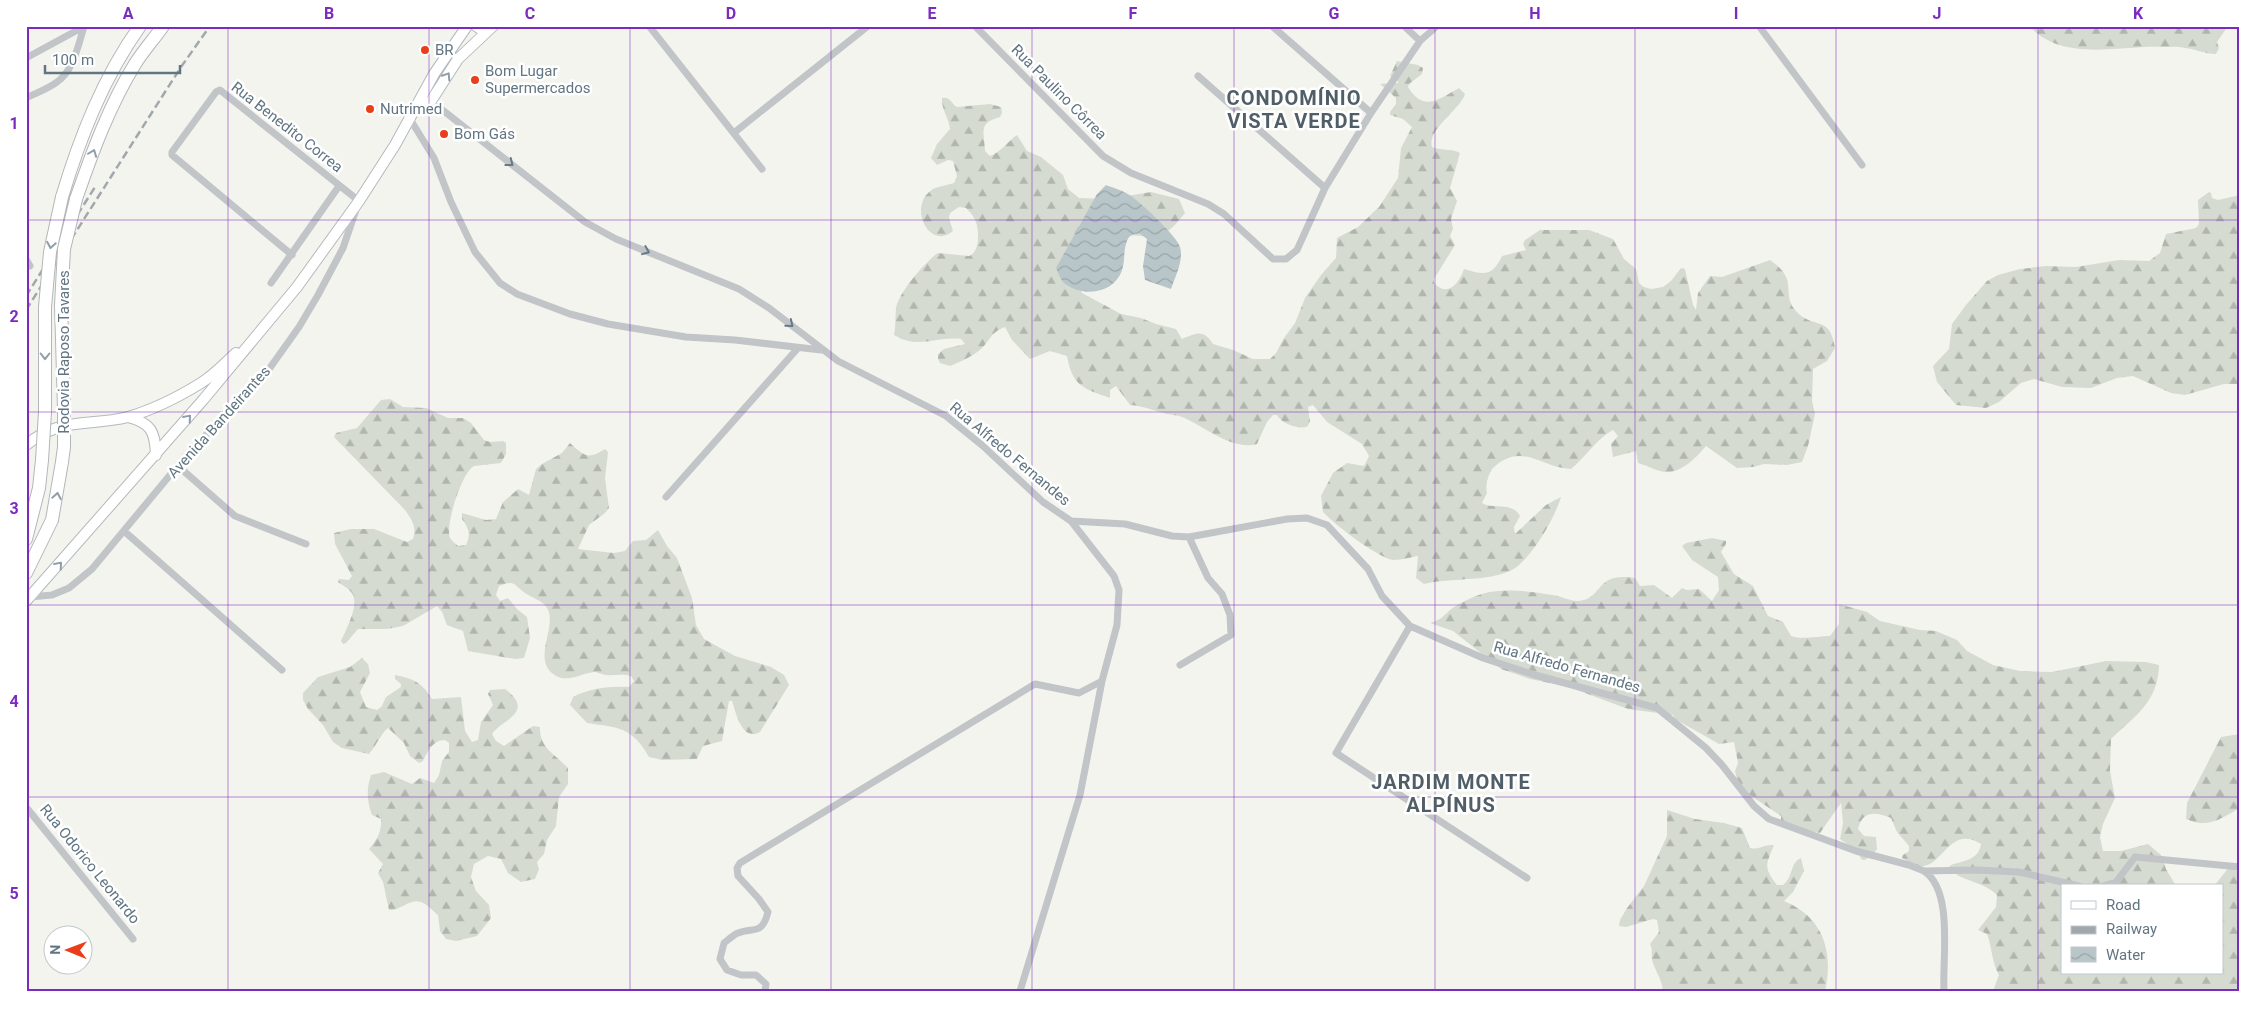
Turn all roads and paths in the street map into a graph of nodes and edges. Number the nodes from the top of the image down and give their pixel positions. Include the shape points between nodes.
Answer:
1 (85, 26) edge
2 (140, 26) edge
3 (163, 26) edge
4 (468, 26) edge
5 (649, 26) edge
6 (868, 26) edge
7 (975, 26) edge
8 (1272, 26) edge
9 (1404, 26) edge
10 (1437, 26) edge
11 (1759, 26) edge
12 (484, 28) edge
13 (1420, 41) junction
14 (26, 58) edge
15 (1198, 76) dead end
16 (26, 98) edge
17 (431, 101) junction
18 (1371, 113) junction
19 (412, 115) junction
20 (735, 132) junction
21 (1862, 165) dead end
22 (762, 169) dead end
23 (339, 186) junction
24 (1325, 188) junction
25 (359, 200) junction
26 (292, 255) junction
27 (272, 283) dead end
28 (259, 334) junction
29 (798, 348) junction
30 (822, 350) junction
31 (128, 417) junction
32 (26, 445) edge
33 (156, 454) junction
34 (178, 466) junction
35 (666, 496) dead end
36 (1071, 521) junction
37 (124, 531) junction
38 (1189, 538) junction
39 (26, 539) edge
40 (306, 544) dead end
41 (26, 573) edge
42 (28, 599) edge
43 (1410, 626) junction
44 (1180, 666) dead end
45 (282, 670) dead end
46 (1102, 681) junction
47 (26, 807) edge
48 (2240, 867) edge
49 (1924, 871) junction
50 (1527, 878) dead end
51 (2070, 884) edge
52 (2110, 884) edge
53 (133, 939) dead end
54 (765, 991) edge
55 (1020, 991) edge
56 (1944, 991) edge

1 - 14 street
1 - 16 street via 66,74
2 -> 39 highway, Rodovia Raposo Tavares, bridge via 109,76 90,115 62,197 50,252 45,307 42,460 37,498
41 -> 3 highway, Rodovia Raposo Tavares, bridge via 52,520 62,462 61,305 64,249 76,199 115,102 136,63
4 - 19 main road, Avenida Bandeirantes via 434,74
5 - 20 street
6 - 20 street
7 - 24 street, Rua Paulino Côrrea via 1103,156 1131,173 1208,204 1224,214 1273,259 1286,259 1297,250
8 - 18 street
9 - 13 street
10 - 13 street, Rua Paulino Côrrea
11 - 21 street
17 -> 12 main road, Avenida Bandeirantes via 458,59
13 - 18 street, Rua Paulino Côrrea
15 - 24 street
17 - 19 main road, Avenida Bandeirantes
17 -> 30 street, Rua Alfredo Fernandes via 585,222 616,239 739,289
18 - 24 street, Rua Paulino Côrrea
19 - 25 main road, Avenida Bandeirantes
19 - 29 street via 475,252 500,283 508,288 570,314 608,324 686,337
20 - 22 street
23 - 25 street, Rua Benedito Correa
23 - 26 street
23 - 26 street, Rua Benedito Correa via 220,90 172,152 173,158
25 - 28 main road, Avenida Bandeirantes
25 - 34 street, Avenida Bandeirantes via 343,248 298,326 262,378
26 - 27 street
28 - 31 main road, Avenida Bandeirantes via 202,383
33 -> 28 main road, Avenida Bandeirantes
29 - 30 street
29 - 35 street
30 - 36 street, Rua Alfredo Fernandes via 946,416 1043,502
31 - 32 main road, Avenida Bandeirantes via 68,424 48,430
31 - 33 main road via 150,428
42 -> 33 main road, Avenida Bandeirantes
34 - 37 street, Avenida Bandeirantes
34 - 40 street via 234,516
36 - 38 street, Rua Alfredo Fernandes via 1125,524
36 - 46 street via 1114,576 1119,590 1117,625
37 - 42 street, Avenida Bandeirantes via 92,569 69,588
37 - 45 street
38 - 43 street, Rua Alfredo Fernandes via 1287,519 1307,518 1327,525 1368,569 1382,596
38 - 44 street via 1208,578 1222,594 1232,629 1231,635
43 - 49 street, Rua Alfredo Fernandes via 1483,658 1657,708 1706,748 1754,806 1769,819 1856,851
43 - 50 street via 1336,753
46 - 54 street via 1079,693 1034,684 740,863 738,876 768,912 765,921 753,931 738,933 724,943 720,959 727,970 741,975 756,975 766,984
46 - 55 street via 1080,795
47 - 53 street, Rua Odorico Leonardo
48 - 52 street via 2135,857 2116,882
49 - 51 street, Rua Alfredo Fernandes via 2019,872
49 - 56 street via 1938,889 1943,904

